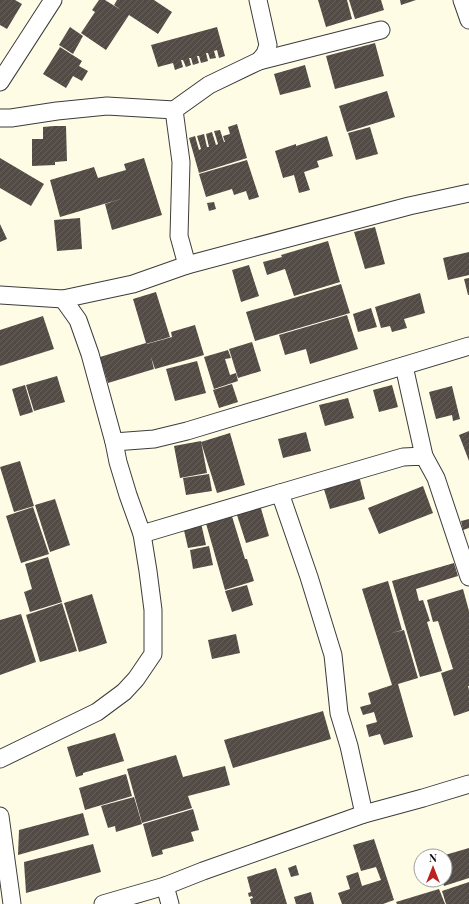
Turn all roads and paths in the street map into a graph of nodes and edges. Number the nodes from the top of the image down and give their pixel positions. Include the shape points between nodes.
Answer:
1 (53, 0) edge
2 (258, 0) edge
3 (462, 0) edge
4 (469, 20) edge
5 (381, 30) dead end
6 (258, 62) junction
7 (0, 82) edge
8 (174, 110) junction
9 (0, 118) edge
10 (469, 193) edge
11 (187, 264) junction
12 (0, 295) edge
13 (63, 299) junction
14 (469, 346) edge
15 (404, 366) junction
16 (114, 442) junction
17 (424, 456) junction
18 (280, 494) junction
19 (142, 534) junction
20 (469, 577) edge
21 (0, 759) edge
22 (469, 784) edge
23 (364, 814) junction
24 (0, 816) edge
25 (165, 886) junction
26 (12, 904) edge
27 (103, 904) edge
28 (170, 904) edge

1 - 7 street
2 - 6 street via 268,45
3 - 4 street
5 - 6 street
6 - 8 street via 209,85
8 - 9 street via 107,106
8 - 11 street via 181,162 179,236
10 - 11 street via 409,206
11 - 13 street via 133,284
12 - 13 street
13 - 16 street via 78,320
14 - 15 street
15 - 16 street via 187,431 154,439
15 - 17 street
16 - 19 street via 128,495
17 - 18 street via 403,458
17 - 20 street via 436,478
18 - 19 street
18 - 23 street via 333,656 339,713
19 - 21 street via 153,610 153,654 124,692 97,712
22 - 23 street
23 - 25 street
24 - 26 street
25 - 27 street
25 - 28 street

